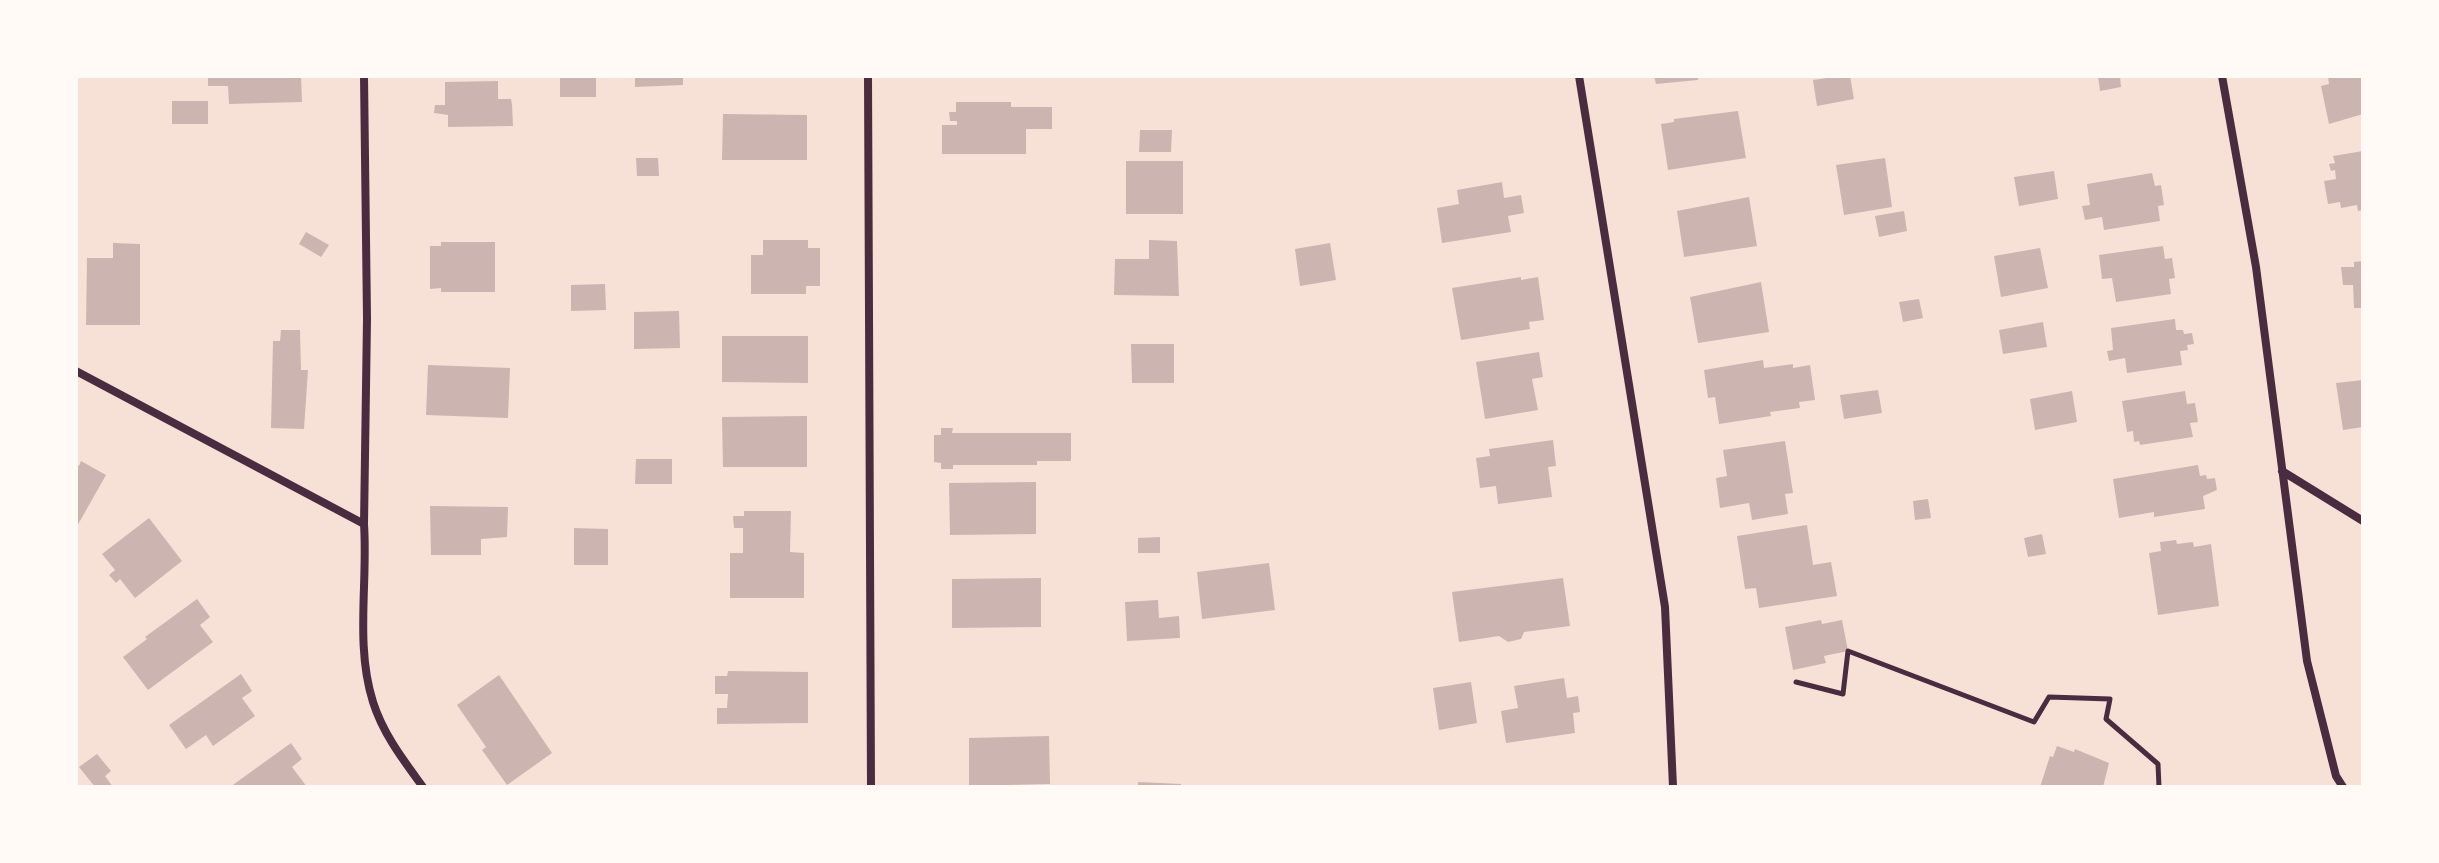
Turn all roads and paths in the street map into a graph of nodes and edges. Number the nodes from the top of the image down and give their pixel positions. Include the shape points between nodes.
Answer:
1 (364, 76) edge
2 (868, 76) edge
3 (1579, 76) edge
4 (2222, 76) edge
5 (76, 371) edge
6 (2282, 471) junction
7 (2363, 521) edge
8 (364, 524) junction
9 (1796, 682) dead end
10 (423, 787) edge
11 (871, 787) edge
12 (1673, 787) edge
13 (2159, 787) edge
14 (2343, 787) edge

1 - 8 street
2 - 11 street
3 - 12 street via 1665,607
4 - 6 street via 2256,267
5 - 8 street
6 - 7 street
6 - 14 street via 2307,661
8 - 10 street via 362,643 373,702 386,734
9 - 13 path via 1843,694 1848,651 2034,722 2049,697 2110,699 2106,719 2158,764

